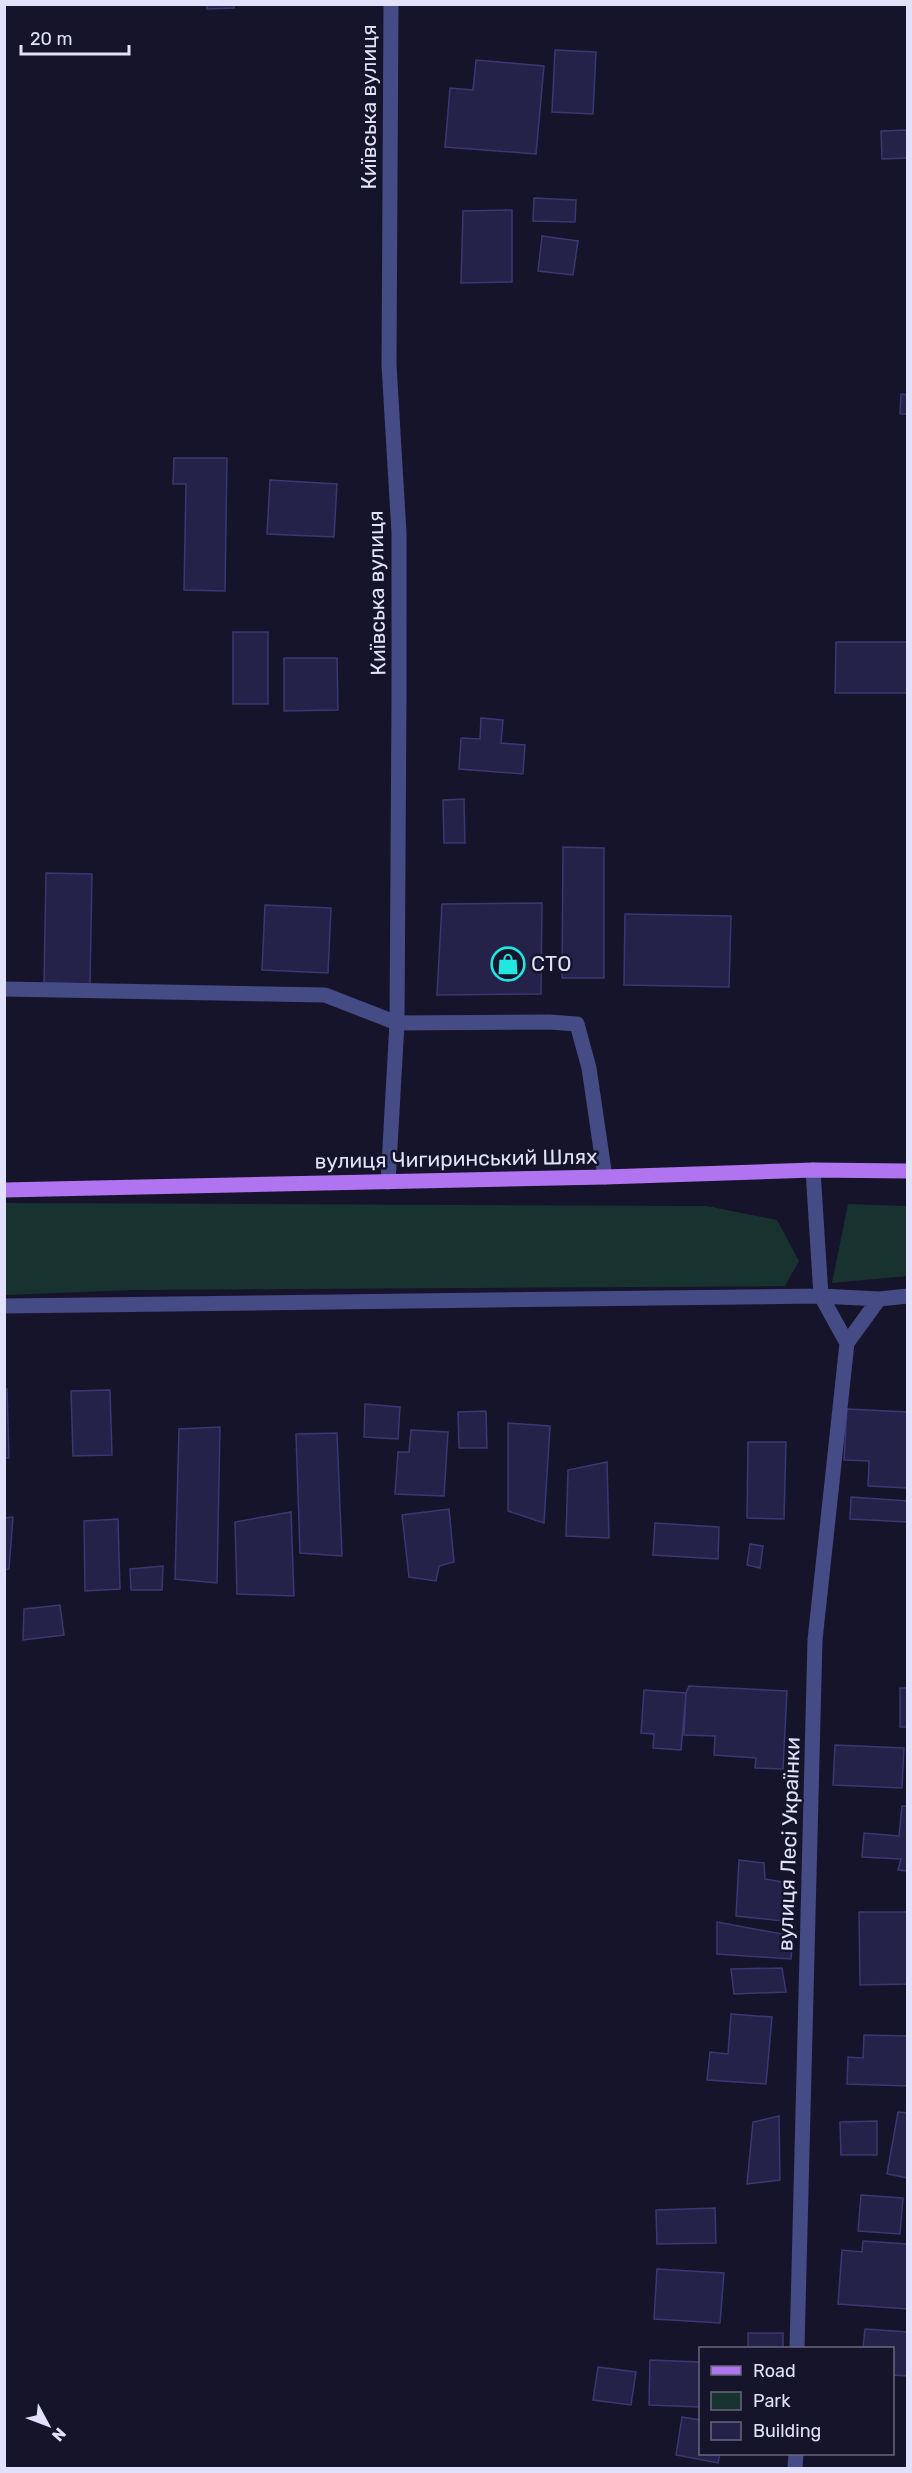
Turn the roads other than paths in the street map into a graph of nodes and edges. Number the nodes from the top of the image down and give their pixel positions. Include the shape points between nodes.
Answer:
1 (391, 4) edge
2 (4, 989) edge
3 (397, 1023) junction
4 (813, 1170) junction
5 (908, 1171) edge
6 (605, 1177) junction
7 (388, 1182) junction
8 (4, 1190) edge
9 (821, 1296) junction
10 (908, 1296) edge
11 (879, 1299) junction
12 (4, 1306) edge
13 (847, 1343) junction
14 (797, 2347) edge

1 - 3 street, Київська вулиця via 389,365 399,533
2 - 3 street via 325,995
3 - 6 street via 577,1024 589,1068
3 - 7 street, Київська вулиця
4 - 5 main road, вулиця Чигиринський Шлях
4 - 6 main road, вулиця Чигиринський Шлях
4 - 9 street
6 - 7 main road, вулиця Чигиринський Шлях
7 - 8 main road, вулиця Чигиринський Шлях
9 - 11 street
9 - 12 street
9 - 13 street
10 - 11 street
11 - 13 street
13 - 14 street, вулиця Лесі Українки via 815,1640

